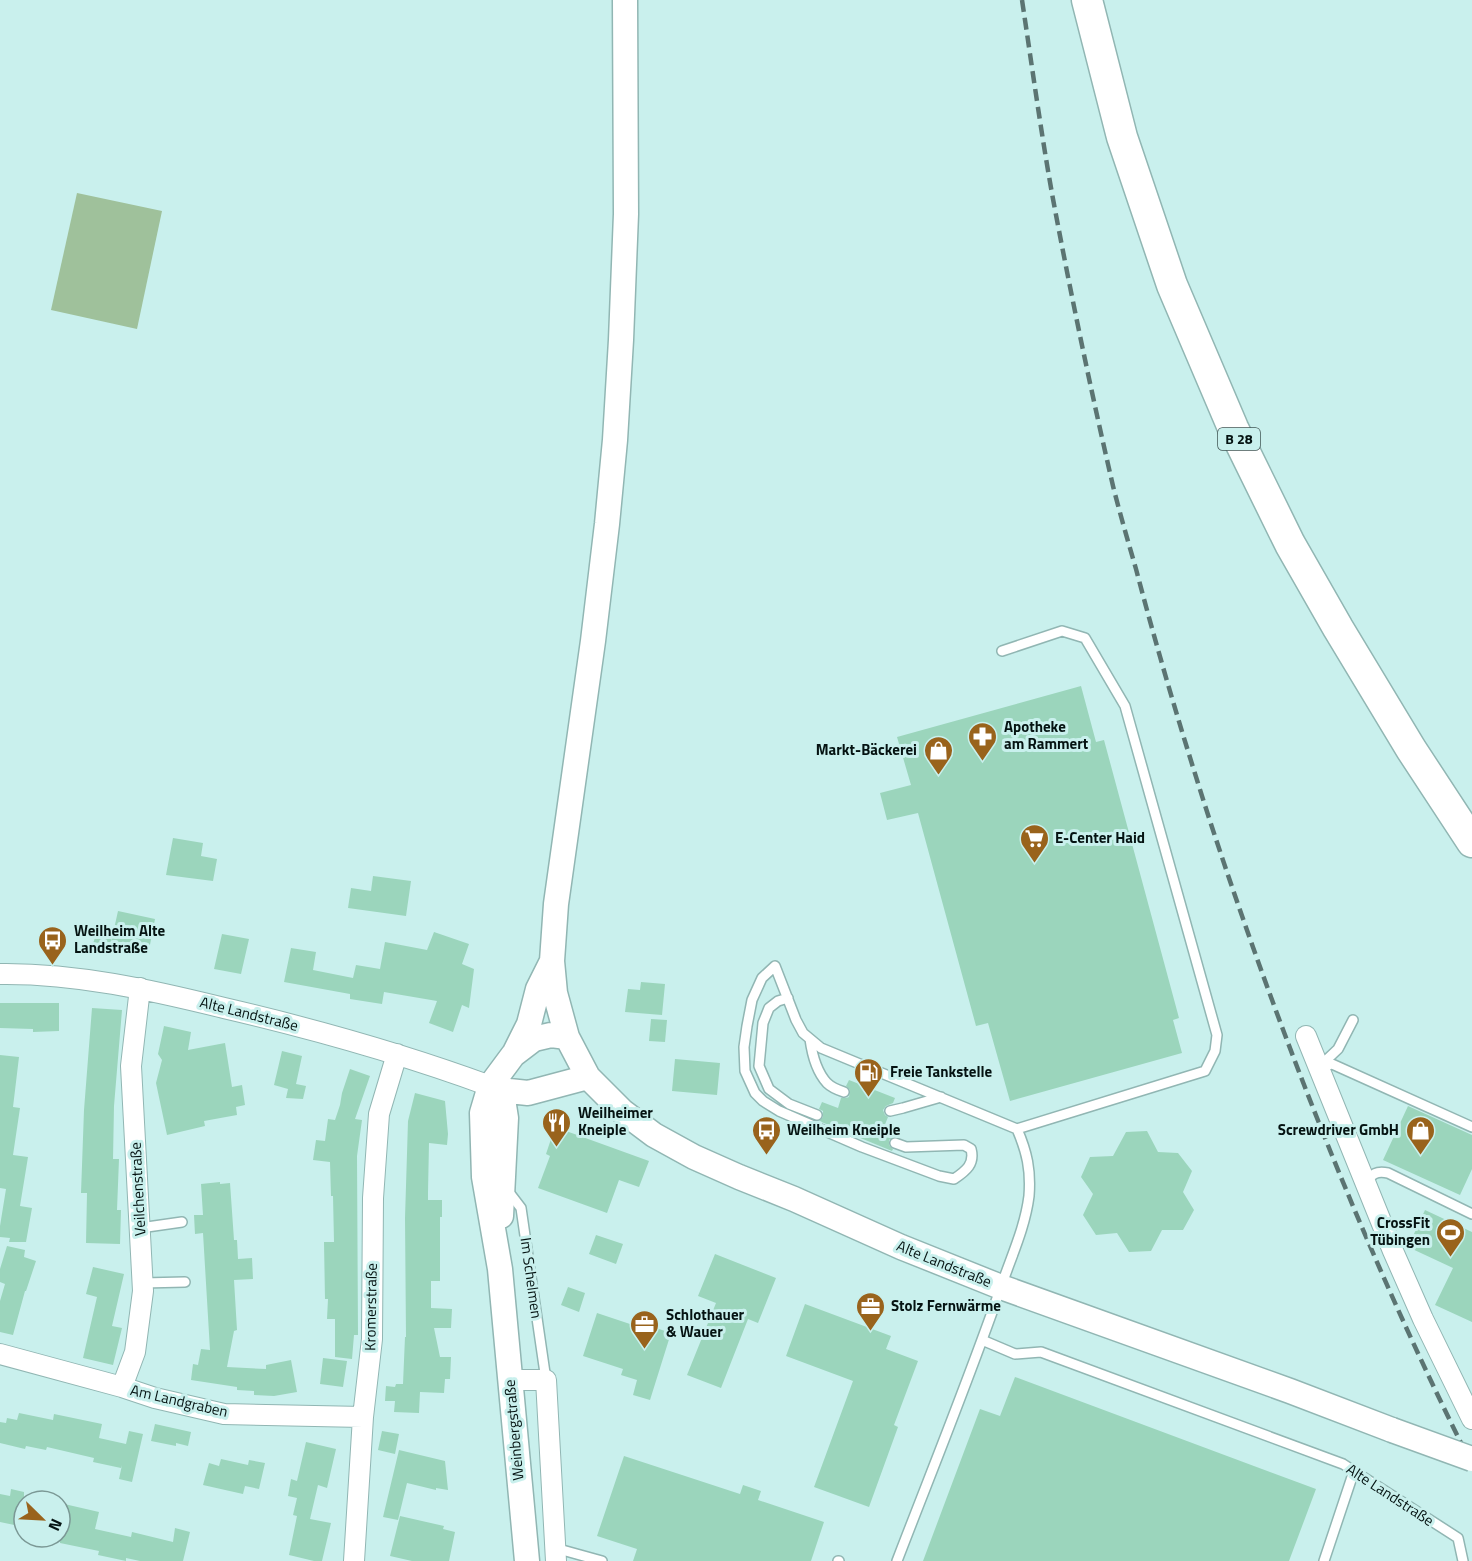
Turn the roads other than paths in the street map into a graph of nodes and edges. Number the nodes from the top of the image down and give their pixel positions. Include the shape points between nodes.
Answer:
1 (625, 0) edge
2 (1087, 0) edge
3 (1002, 651) dead end
4 (1472, 842) edge
5 (552, 961) junction
6 (0, 974) edge
7 (140, 988) junction
8 (788, 998) junction
9 (1353, 1020) dead end
10 (1306, 1036) dead end
11 (567, 1037) junction
12 (810, 1039) junction
13 (397, 1054) junction
14 (513, 1055) junction
15 (1318, 1067) junction
16 (588, 1077) junction
17 (490, 1086) junction
18 (844, 1092) dead end
19 (528, 1093) junction
20 (941, 1097) junction
21 (890, 1111) dead end
22 (817, 1115) dead end
23 (506, 1118) junction
24 (1472, 1127) edge
25 (1017, 1129) junction
26 (895, 1143) dead end
27 (502, 1183) junction
28 (1367, 1190) junction
29 (1472, 1214) edge
30 (182, 1222) dead end
31 (140, 1228) junction
32 (500, 1269) junction
33 (185, 1282) dead end
34 (143, 1283) junction
35 (998, 1297) junction
36 (982, 1340) junction
37 (0, 1354) edge
38 (509, 1380) junction
39 (546, 1380) junction
40 (122, 1387) junction
41 (363, 1417) junction
42 (1472, 1419) edge
43 (1472, 1459) edge
44 (1354, 1471) junction
45 (556, 1554) edge
46 (354, 1561) edge
47 (527, 1561) edge
48 (602, 1561) edge
49 (897, 1561) edge
50 (1324, 1561) edge
51 (1463, 1561) edge

1 - 5 street via 625,235 615,440
2 - 4 main road, B 28 via 1122,137 1172,285 1233,428 1290,544 1338,628
3 - 25 lane via 1062,631 1085,638 1125,706 1217,1035 1215,1052 1205,1071
5 - 11 street, Alte Landstraße via 555,993
5 - 14 street
6 - 7 street, Alte Landstraße via 51,976
7 - 13 street, Alte Landstraße via 302,1026
7 - 31 street, Veilchenstraße via 131,1066
8 - 12 lane via 796,1020
8 - 22 lane via 769,1008 763,1023 759,1066 769,1089 789,1104
8 - 26 lane via 775,966 762,978 752,1000 744,1047 745,1071 755,1093 779,1111 939,1176 954,1179 972,1161 971,1149 964,1145 906,1147
9 - 15 lane via 1338,1049
10 - 15 street
11 - 14 street via 534,1039
11 - 16 street, Alte Landstraße
12 - 18 lane via 818,1069 828,1084
12 - 20 lane via 821,1048
13 - 17 street, Alte Landstraße
13 - 41 street, Kromerstraße via 379,1114 373,1198 372,1339
14 - 17 street
15 - 24 lane via 1332,1064
15 - 28 street
16 - 19 street, Alte Landstraße
16 - 35 street, Alte Landstraße via 622,1112 694,1157 901,1247
17 - 19 street, Alte Landstraße
17 - 23 street via 503,1099
17 - 32 street via 482,1113 484,1177
19 - 23 street
20 - 21 lane
20 - 25 lane
23 - 27 street
25 - 35 lane via 1027,1152 1029,1195 1024,1222
27 - 32 street
27 - 39 lane, Im Schelmen via 521,1208
28 - 29 lane via 1371,1175 1388,1173
28 - 42 street
30 - 31 lane
31 - 34 street, Veilchenstraße
32 - 38 street, Weinbergstraße
33 - 34 lane
34 - 40 street, Veilchenstraße via 135,1352
35 - 36 lane, Alte Landstraße
35 - 43 street, Alte Landstraße, bridge via 1290,1391
36 - 44 lane, Alte Landstraße via 1015,1354 1041,1352
36 - 49 lane, Alte Landstraße
37 - 40 street, Am Landgraben
38 - 39 street
38 - 47 street, Weinbergstraße
39 - 45 street, Im Schelmen
40 - 41 street, Am Landgraben via 224,1414
41 - 46 street, Kromerstraße
44 - 50 lane
44 - 51 lane, Alte Landstraße via 1458,1538
45 - 48 lane

